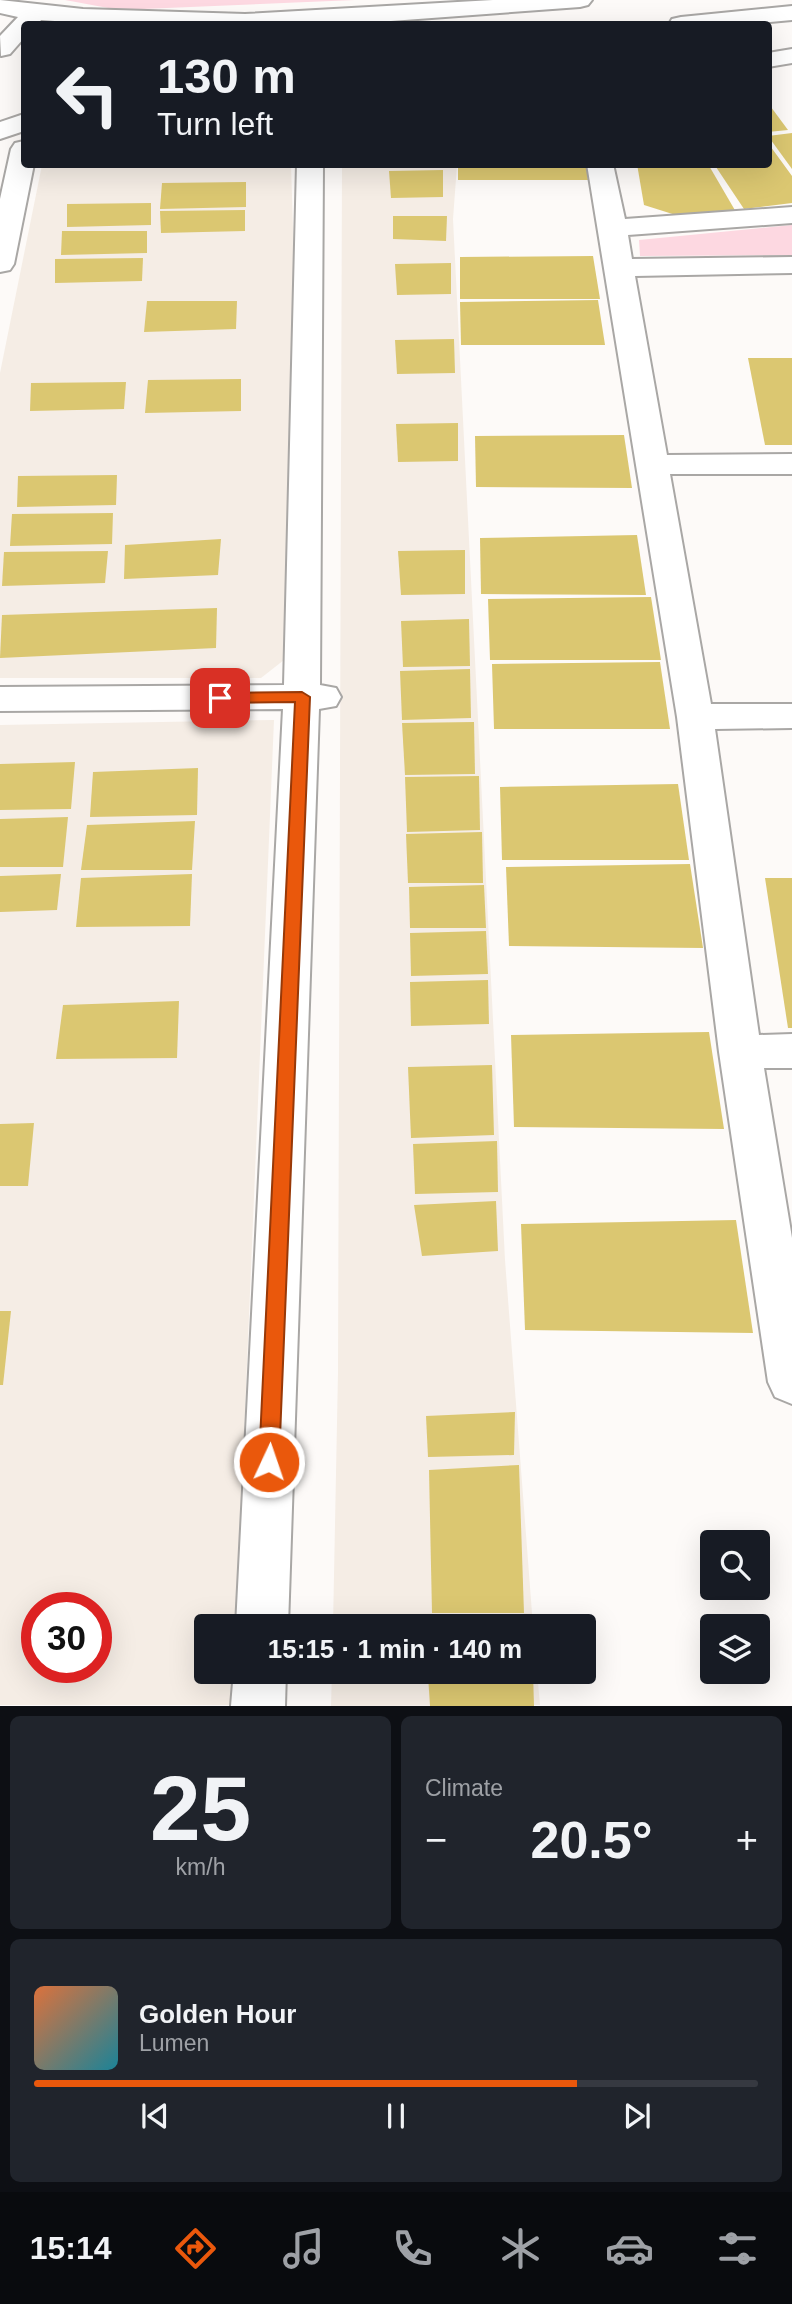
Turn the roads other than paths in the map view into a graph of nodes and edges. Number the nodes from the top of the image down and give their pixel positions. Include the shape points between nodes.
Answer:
1 (580, 0) edge
2 (23, 7) edge
3 (792, 13) edge
4 (168, 21) edge
5 (312, 21) edge
6 (711, 21) edge
7 (792, 36) edge
8 (772, 38) edge
9 (8, 51) edge
10 (792, 56) edge
11 (772, 59) edge
12 (21, 123) edge
13 (0, 131) edge
14 (21, 163) edge
15 (310, 168) edge
16 (601, 168) edge
17 (792, 215) edge
18 (613, 228) junction
19 (0, 264) edge
20 (792, 265) edge
21 (619, 268) junction
22 (792, 464) edge
23 (652, 465) junction
24 (313, 697) junction
25 (0, 699) edge
26 (792, 716) edge
27 (695, 717) junction
28 (792, 1051) edge
29 (740, 1052) junction
30 (792, 1382) edge
31 (263, 1614) edge
32 (259, 1684) edge
33 (258, 1706) edge

1 - 5 street
2 - 4 street
2 - 9 street
3 - 6 street
7 - 8 street
10 - 11 street
12 - 13 street
14 - 19 street
15 - 24 street
16 - 18 street
17 - 18 street
18 - 21 street
20 - 21 street
21 - 23 street
22 - 23 street
23 - 27 street
24 - 25 street
24 - 31 street
26 - 27 street
27 - 29 street
28 - 29 street
29 - 30 street
32 - 33 street

